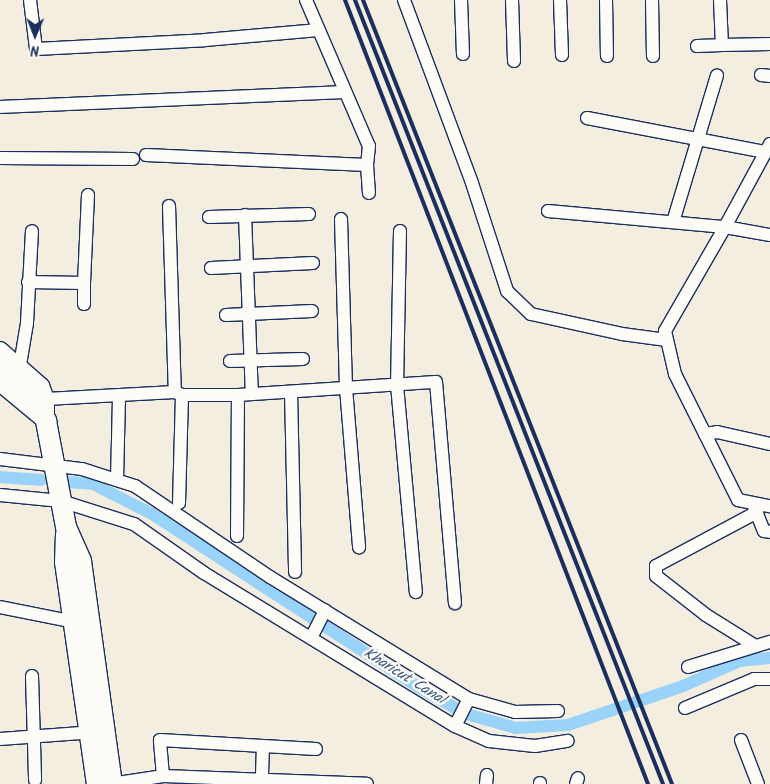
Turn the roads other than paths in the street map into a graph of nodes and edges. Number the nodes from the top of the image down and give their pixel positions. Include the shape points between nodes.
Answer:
1 (30, 0) edge
2 (306, 0) edge
3 (404, 0) edge
4 (461, 0) edge
5 (512, 0) edge
6 (560, 0) edge
7 (606, 0) edge
8 (652, 0) edge
9 (720, 0) edge
10 (319, 30) junction
11 (770, 44) edge
12 (722, 45) junction
13 (696, 46) dead end
14 (463, 54) dead end
15 (562, 55) dead end
16 (607, 56) dead end
17 (652, 56) dead end
18 (514, 61) dead end
19 (718, 75) dead end
20 (346, 92) junction
21 (0, 107) edge
22 (587, 118) dead end
23 (697, 140) junction
24 (768, 148) edge
25 (146, 155) dead end
26 (0, 158) edge
27 (133, 159) dead end
28 (368, 165) junction
29 (370, 193) dead end
30 (88, 195) dead end
31 (169, 206) dead end
32 (548, 211) dead end
33 (309, 214) dead end
34 (245, 216) junction
35 (209, 217) dead end
36 (342, 219) dead end
37 (673, 222) junction
38 (725, 227) junction
39 (400, 230) dead end
40 (32, 231) dead end
41 (770, 235) edge
42 (313, 263) dead end
43 (246, 266) junction
44 (211, 268) dead end
45 (28, 282) junction
46 (84, 283) junction
47 (84, 304) dead end
48 (312, 311) dead end
49 (248, 314) junction
50 (226, 315) dead end
51 (668, 340) junction
52 (0, 350) edge
53 (303, 360) dead end
54 (250, 361) junction
55 (230, 362) dead end
56 (10, 364) edge
57 (0, 383) edge
58 (397, 385) junction
59 (346, 388) junction
60 (290, 392) junction
61 (178, 394) junction
62 (252, 394) junction
63 (238, 395) junction
64 (119, 396) junction
65 (40, 398) junction
66 (46, 421) junction
67 (705, 434) junction
68 (770, 444) edge
69 (0, 459) edge
70 (54, 464) junction
71 (117, 480) junction
72 (0, 495) edge
73 (60, 501) junction
74 (180, 503) dead end
75 (770, 506) edge
76 (755, 508) junction
77 (66, 527) junction
78 (770, 532) edge
79 (237, 536) dead end
80 (359, 548) dead end
81 (295, 572) dead end
82 (416, 592) dead end
83 (455, 603) dead end
84 (0, 607) edge
85 (325, 610) junction
86 (75, 622) junction
87 (312, 638) junction
88 (770, 642) edge
89 (754, 645) junction
90 (688, 667) dead end
91 (32, 676) dead end
92 (770, 679) edge
93 (468, 700) junction
94 (685, 708) dead end
95 (558, 711) dead end
96 (455, 725) junction
97 (98, 731) junction
98 (0, 739) edge
99 (35, 739) junction
100 (741, 740) dead end
101 (568, 741) dead end
102 (263, 746) junction
103 (316, 749) dead end
104 (163, 776) junction
105 (35, 780) dead end
106 (262, 780) junction
107 (97, 784) edge
108 (111, 784) edge
109 (367, 784) edge
110 (758, 784) edge

1 - 10 street via 36,49
2 - 10 street
3 - 51 street via 472,182 507,291 531,314
4 - 14 street
5 - 18 street
6 - 15 street
7 - 16 street
8 - 17 street
9 - 12 street
10 - 20 street
11 - 12 street
12 - 13 street
19 - 23 street
20 - 21 street
20 - 28 street via 369,146
22 - 23 street
23 - 24 street
23 - 37 street
24 - 38 street
25 - 28 street
26 - 27 street
28 - 29 street
30 - 46 street
31 - 61 street
32 - 37 street
33 - 34 street
34 - 35 street
34 - 43 street
36 - 59 street
37 - 38 street
38 - 41 street
38 - 51 street via 666,331
39 - 58 street
40 - 45 street
42 - 43 street
43 - 44 street
43 - 49 street
45 - 46 street
45 - 56 street via 27,323
46 - 47 street
48 - 49 street
49 - 50 street
49 - 54 street
51 - 67 street via 675,374
52 - 56 street
53 - 54 street
54 - 55 street
54 - 62 street
56 - 65 main road
57 - 66 street
58 - 59 street
58 - 82 street
58 - 83 street via 436,382
59 - 60 street
59 - 80 street
60 - 62 street
60 - 81 street
61 - 63 street
61 - 64 street
61 - 74 street
62 - 63 street
63 - 79 street
64 - 65 street
64 - 71 street
65 - 66 main road
66 - 70 main road
67 - 68 street via 717,432
67 - 76 street via 738,500
69 - 70 street
70 - 71 street via 100,473
70 - 73 main road
71 - 85 street via 135,486
72 - 73 street
73 - 77 main road
73 - 87 street via 134,524 204,573
75 - 76 street
76 - 78 street via 764,531
76 - 89 street via 656,566 656,576 706,615
77 - 86 main road via 65,562
77 - 97 main road via 81,561
84 - 86 street
85 - 87 street
85 - 93 street
86 - 97 main road
87 - 96 street
88 - 89 street
89 - 90 street
91 - 99 street
92 - 94 street via 754,679
93 - 95 street via 515,712
93 - 96 street
96 - 101 street via 489,741 535,746
97 - 99 street
97 - 107 main road
97 - 108 main road
98 - 99 street
99 - 105 street
100 - 110 street
102 - 103 street
102 - 104 street via 160,740
102 - 106 street
104 - 106 street
104 - 108 street
106 - 109 street

